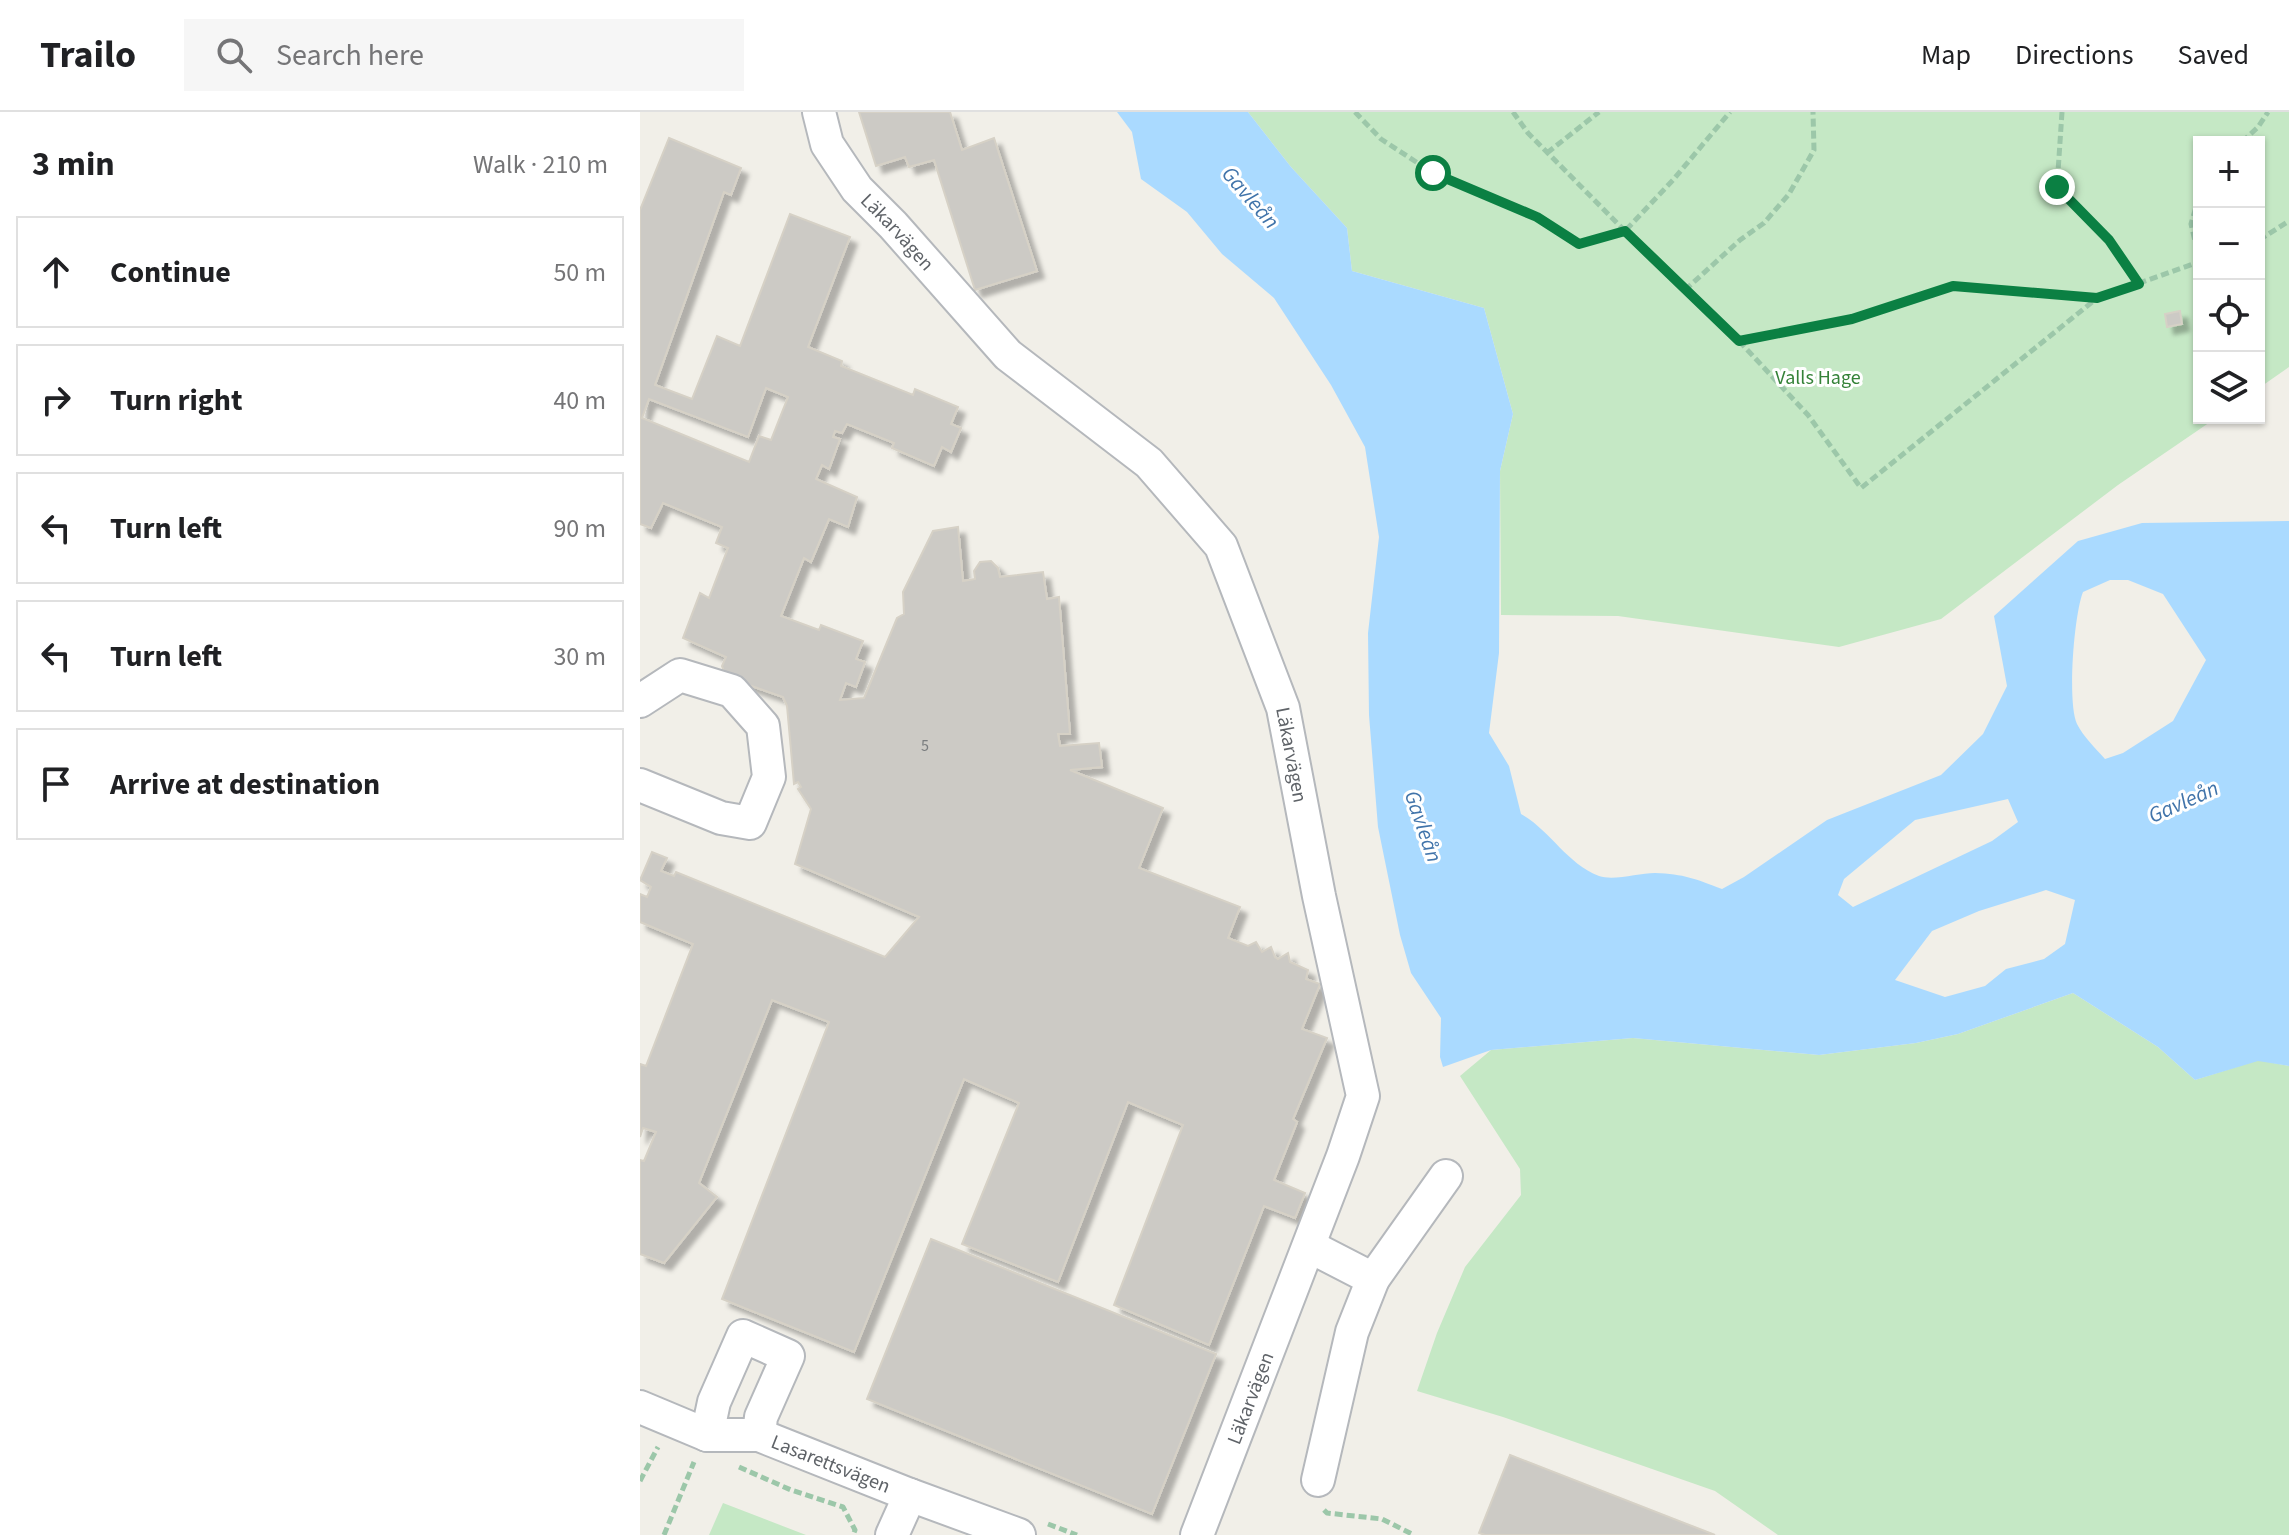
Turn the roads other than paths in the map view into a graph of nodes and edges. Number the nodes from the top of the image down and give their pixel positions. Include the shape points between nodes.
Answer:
1 (819, 112) edge
2 (640, 701) edge
3 (640, 785) edge
4 (1446, 1176) dead end
5 (1309, 1246) junction
6 (1373, 1279) junction
7 (640, 1407) edge
8 (759, 1435) junction
9 (703, 1442) junction
10 (1318, 1480) road end
11 (910, 1495) junction
12 (892, 1535) edge
13 (1019, 1535) edge
14 (1197, 1535) edge

1 - 5 street, Läkarvägen via 827,144 857,189 1008,355 1149,463 1221,546 1283,708 1363,1096
2 - 3 street via 680,675 732,691 763,726 769,777 750,823 721,818
4 - 6 street
5 - 6 street
5 - 14 street, Läkarvägen
6 - 10 street via 1352,1332
7 - 9 street, Lasarettsvägen
8 - 9 street, Lasarettsvägen
8 - 9 street via 761,1417 788,1356 743,1336
8 - 11 street, Lasarettsvägen
11 - 12 street
11 - 13 street, Lasarettsvägen

